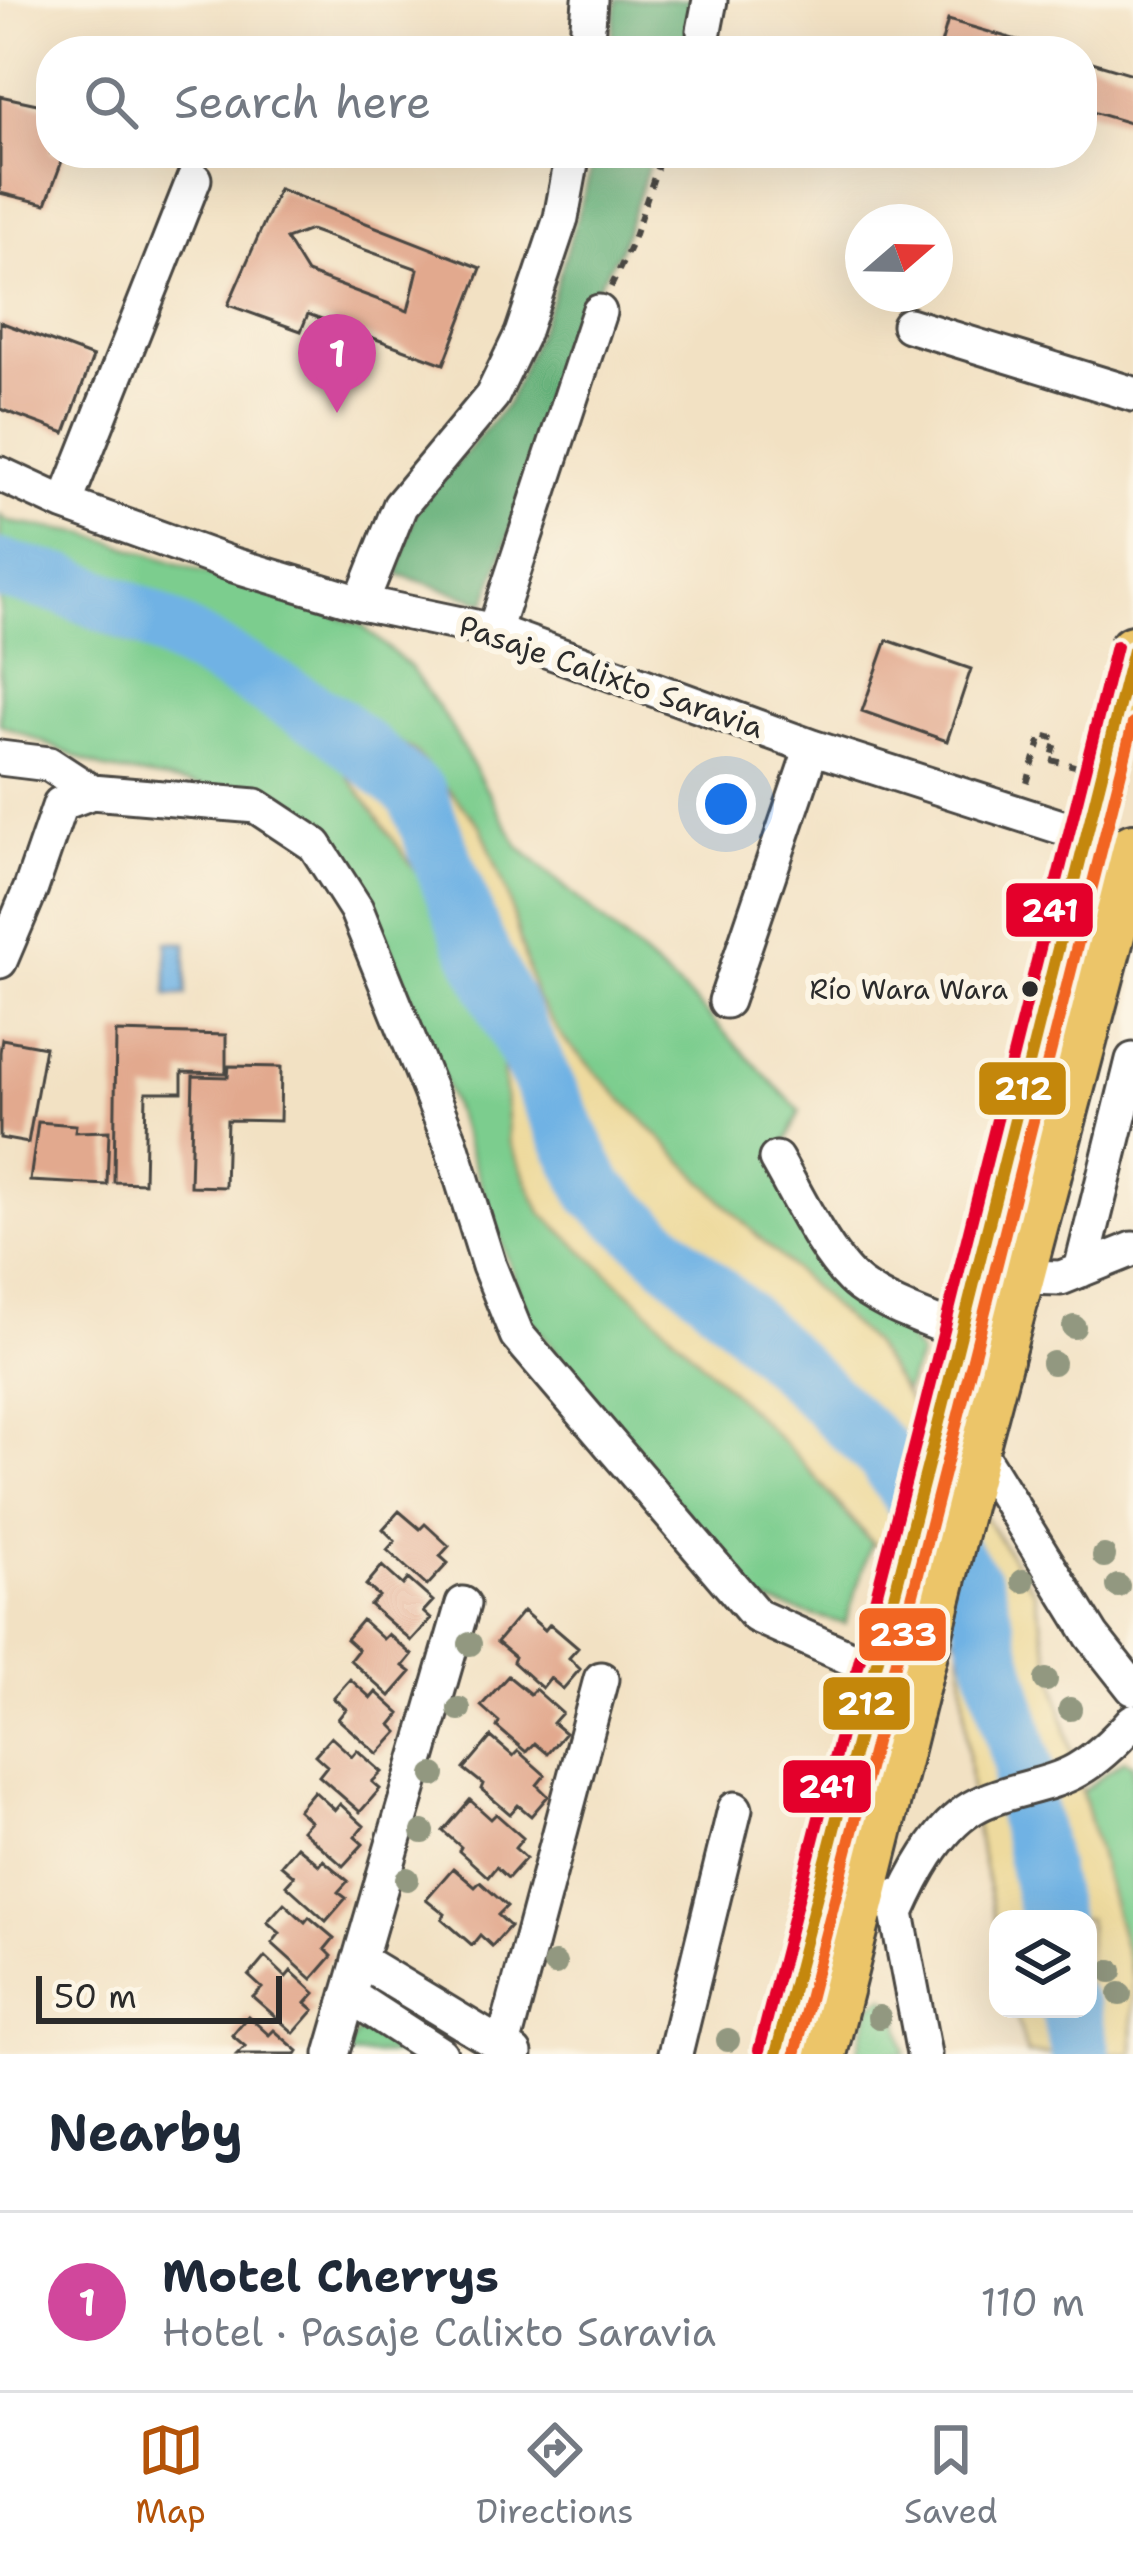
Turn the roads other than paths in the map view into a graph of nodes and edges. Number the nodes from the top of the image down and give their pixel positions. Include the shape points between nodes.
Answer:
1 (590, 0) edge
2 (587, 36) edge
3 (570, 168) edge
4 (194, 178) dead end
5 (599, 311) road end
6 (909, 325) dead end
7 (1133, 394) edge
8 (0, 474) edge
9 (65, 504) junction
10 (361, 603) junction
11 (494, 631) junction
12 (1133, 650) edge
13 (812, 748) junction
14 (0, 758) edge
15 (92, 792) junction
16 (1086, 835) junction
17 (1133, 848) edge
18 (0, 961) edge
19 (726, 1001) dead end
20 (1133, 1060) edge
21 (776, 1159) dead end
22 (1133, 1249) edge
23 (1081, 1270) junction
24 (1022, 1277) junction
25 (962, 1333) junction
26 (962, 1446) junction
27 (463, 1604) dead end
28 (875, 1669) junction
29 (602, 1679) dead end
30 (1133, 1688) edge
31 (1133, 1720) edge
32 (734, 1809) dead end
33 (869, 1874) junction
34 (897, 1912) junction
35 (359, 1960) junction
36 (349, 1995) junction
37 (506, 2052) edge
38 (332, 2054) edge
39 (440, 2054) edge
40 (675, 2054) edge
41 (776, 2054) edge
42 (822, 2054) edge
43 (924, 2054) edge

1 - 2 street
3 - 10 street via 522,334 492,396 400,506
4 - 9 street
5 - 11 street
6 - 7 street
8 - 9 street, Pasaje Calixto Saravia
9 - 10 street, Pasaje Calixto Saravia
10 - 11 street, Pasaje Calixto Saravia
11 - 13 street, Pasaje Calixto Saravia
12 - 16 highway
13 - 16 street, Pasaje Calixto Saravia
13 - 19 street
14 - 15 street via 49,764
15 - 18 street via 60,804
15 - 28 street via 256,806 315,845 365,930 517,1334 757,1616
16 - 25 highway
17 - 24 highway
20 - 23 street
21 - 25 street via 856,1282
22 - 23 street
23 - 24 street via 1061,1279
24 - 26 highway
25 - 26 highway
26 - 28 highway via 893,1595
26 - 30 street
26 - 33 highway via 928,1631
27 - 35 street
28 - 41 highway
29 - 37 street
31 - 34 street via 1076,1771 972,1808 918,1865
32 - 40 street
33 - 34 street
33 - 42 highway
34 - 43 street
35 - 36 street
35 - 37 street
36 - 38 street
36 - 39 street

